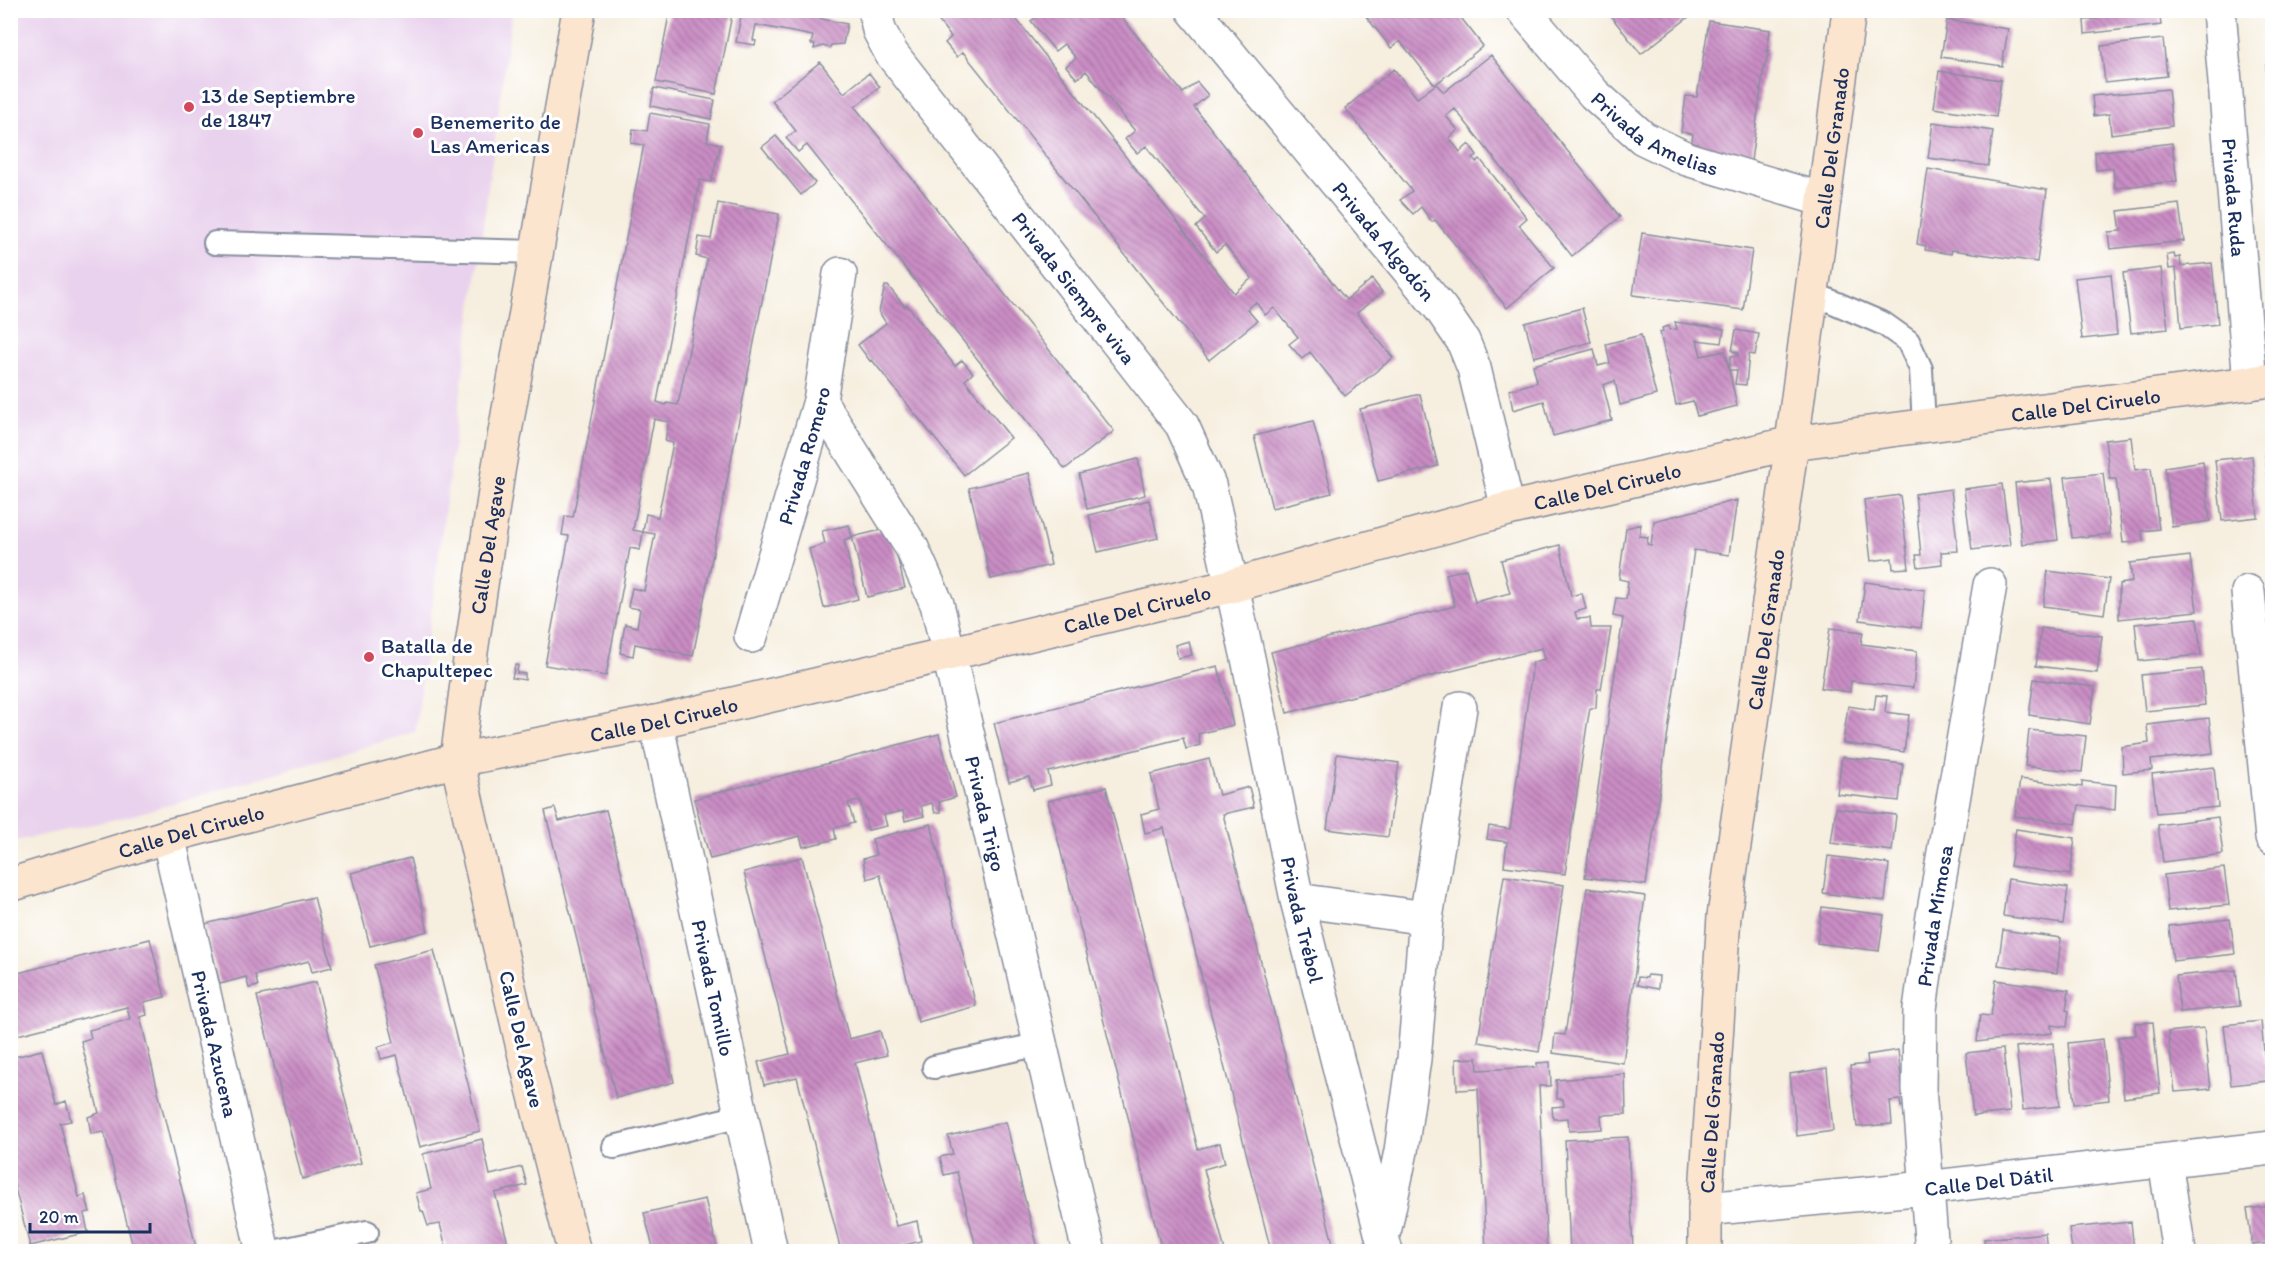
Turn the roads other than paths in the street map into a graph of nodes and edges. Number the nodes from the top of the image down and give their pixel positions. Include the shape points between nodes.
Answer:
1 (579, 10) edge
2 (875, 10) edge
3 (1193, 10) edge
4 (1522, 10) edge
5 (1849, 10) edge
6 (2219, 10) edge
7 (1824, 200) junction
8 (215, 243) dead end
9 (537, 252) junction
10 (840, 274) dead end
11 (1812, 293) junction
12 (2261, 382) edge
13 (820, 401) junction
14 (1924, 426) junction
15 (1791, 443) junction
16 (1508, 508) junction
17 (1990, 585) dead end
18 (1231, 586) junction
19 (2248, 592) dead end
20 (751, 636) dead end
21 (948, 654) junction
22 (1460, 708) dead end
23 (656, 722) junction
24 (457, 760) junction
25 (168, 836) junction
26 (2272, 838) edge
27 (10, 885) edge
28 (1297, 900) junction
29 (1425, 918) junction
30 (1041, 1044) junction
31 (934, 1067) dead end
32 (741, 1116) junction
33 (614, 1147) dead end
34 (2272, 1148) edge
35 (2165, 1161) junction
36 (1926, 1188) junction
37 (1705, 1209) junction
38 (367, 1232) dead end
39 (1385, 1243) edge
40 (263, 1251) edge
41 (273, 1251) edge
42 (574, 1251) edge
43 (771, 1251) edge
44 (1089, 1251) edge
45 (1705, 1251) edge
46 (1932, 1251) edge
47 (2179, 1251) edge

1 - 9 street, Calle Del Agave
2 - 18 street, Privada Siempre viva via 879,30 891,53 1182,425 1209,486
3 - 16 street, Privada Algodón via 1441,309 1462,341 1474,368
4 - 7 street, Privada Amelias via 1594,94 1643,138 1687,159
5 - 7 street, Calle Del Granado
6 - 12 street, Privada Ruda
7 - 11 street, Calle Del Granado
8 - 9 lane
9 - 24 street, Calle Del Agave via 498,472
10 - 13 street, Privada Romero
11 - 14 lane via 1884,324 1908,340 1921,369
11 - 15 street, Calle Del Granado
12 - 14 street, Calle Del Ciruelo
13 - 20 street, Privada Romero
13 - 21 street, Privada Trigo via 912,548 937,604
14 - 15 street, Calle Del Ciruelo
15 - 16 street, Calle Del Ciruelo
15 - 37 street, Calle Del Granado via 1724,916
16 - 18 street, Calle Del Ciruelo
17 - 36 street, Privada Mimosa via 1920,1009 1919,1089
18 - 21 street, Calle Del Ciruelo
18 - 28 street, Privada Trébol
19 - 26 street
21 - 23 street, Calle Del Ciruelo
21 - 30 street, Privada Trigo
22 - 29 street
23 - 24 street, Calle Del Ciruelo
23 - 32 street, Privada Tomillo
24 - 25 street, Calle Del Ciruelo
24 - 42 street, Calle Del Agave
25 - 27 street, Calle Del Ciruelo
25 - 40 street, Privada Azucena
28 - 29 street
28 - 39 street, Privada Trébol
29 - 39 street via 1414,1059
30 - 31 lane
30 - 44 street, Privada Trigo
32 - 33 lane
32 - 43 street, Privada Tomillo
34 - 35 street, Calle Del Dátil
35 - 36 street, Calle Del Dátil
35 - 47 street
36 - 37 street, Calle Del Dátil
36 - 46 street, Privada Mimosa
37 - 45 street, Calle Del Granado
38 - 41 lane

